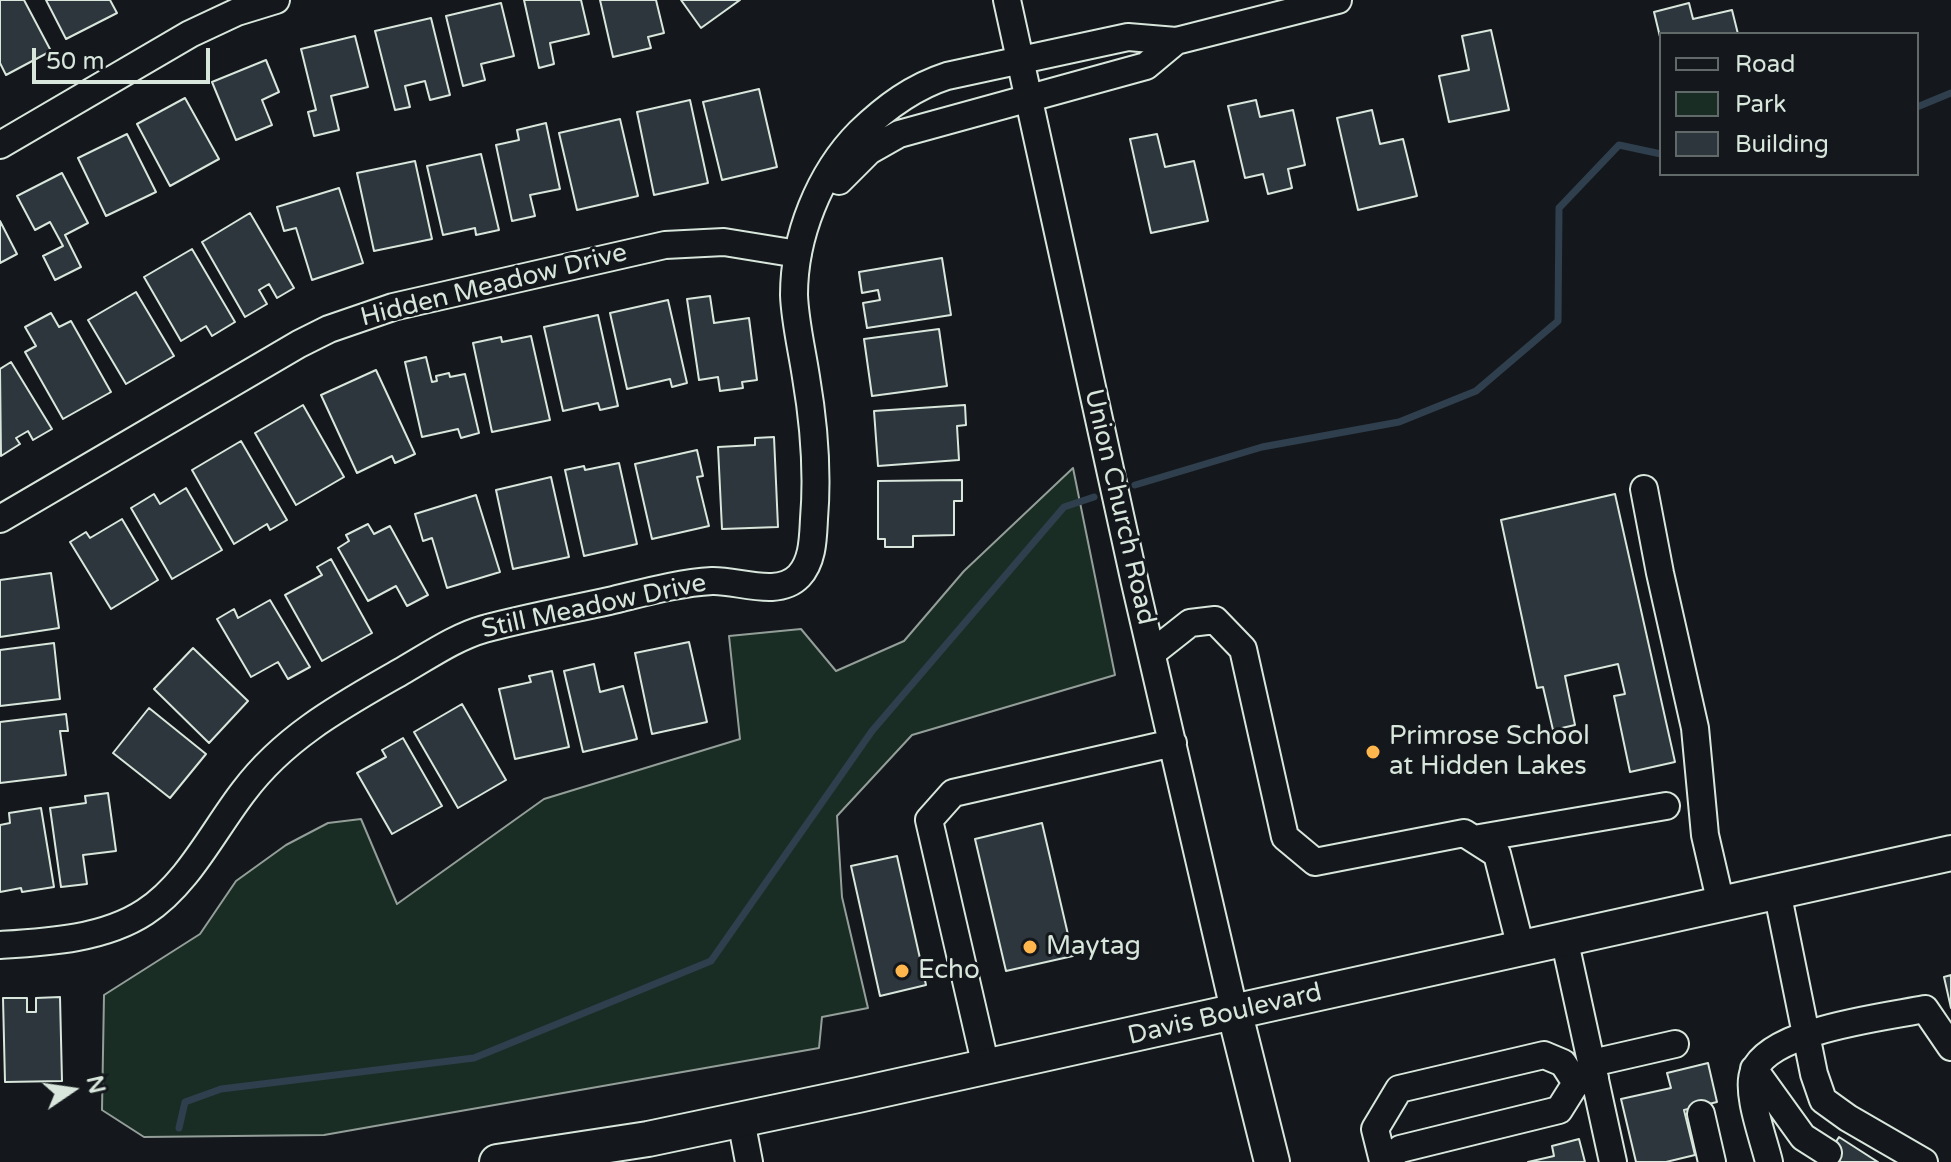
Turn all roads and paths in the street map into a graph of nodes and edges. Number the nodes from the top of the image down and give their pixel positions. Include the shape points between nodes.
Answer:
1 (276, 0) edge
2 (1007, 0) edge
3 (1338, 0) edge
4 (1176, 41) junction
5 (1021, 60) junction
6 (1029, 97) junction
7 (0, 145) edge
8 (806, 224) junction
9 (798, 254) junction
10 (1644, 489) dead end
11 (0, 519) edge
12 (1152, 653) junction
13 (1173, 743) junction
14 (1666, 806) dead end
15 (1474, 839) junction
16 (1951, 853) edge
17 (1777, 891) junction
18 (1721, 904) junction
19 (1564, 938) junction
20 (0, 945) edge
21 (1521, 948) junction
22 (1235, 1014) junction
23 (1807, 1032) junction
24 (1675, 1044) dead end
25 (1951, 1047) edge
26 (986, 1067) junction
27 (1754, 1069) junction
28 (1588, 1074) junction
29 (1701, 1114) dead end
30 (741, 1120) junction
31 (649, 1151) edge
32 (1828, 1153) dead end
33 (589, 1156) edge
34 (1383, 1161) edge
35 (497, 1162) edge
36 (749, 1162) edge
37 (1272, 1162) edge
38 (1613, 1162) edge
39 (1712, 1162) edge
40 (1769, 1162) edge
41 (1924, 1162) edge

1 - 7 street via 190,34
2 - 5 street, Union Church Road
3 - 4 street
4 - 5 street, Still Meadow Drive via 1128,37
4 - 6 street, Still Meadow Drive via 1146,66
5 - 6 street, Union Church Road
5 - 8 street, Still Meadow Drive via 947,76 904,94 840,155
6 - 8 street, Still Meadow Drive via 884,141 844,174
6 - 12 street, Union Church Road
8 - 9 street, Still Meadow Drive
9 - 11 street, Hidden Meadow Drive via 724,242 665,245 360,317 299,344
9 - 20 street, Still Meadow Drive via 794,300 816,471 812,546 798,577 769,587 720,580 682,585 470,634 290,741 250,782 176,886 147,911 95,933
10 - 18 street via 1695,728 1705,835
12 - 13 street, Union Church Road
12 - 15 street via 1190,623 1215,620 1243,649 1285,837 1315,862 1464,833
13 - 22 street, Union Church Road
13 - 26 street via 953,793 929,820
14 - 15 street
15 - 21 street via 1497,854
16 - 17 main road, Davis Boulevard
17 - 18 main road, Davis Boulevard
17 - 23 street
18 - 19 main road, Davis Boulevard
19 - 21 main road, Davis Boulevard
19 - 28 street
21 - 22 main road, Davis Boulevard
22 - 26 main road, Davis Boulevard
22 - 37 main road
23 - 25 street via 1925,1009
23 - 27 street via 1772,1051
23 - 41 street via 1823,1100
24 - 28 street
26 - 30 main road, Davis Boulevard
27 - 32 street via 1803,1137
27 - 40 street via 1751,1089
28 - 34 street via 1559,1110 1400,1149
28 - 34 street via 1544,1055 1399,1089 1375,1129
28 - 38 street
29 - 39 street
30 - 31 main road, Davis Boulevard
30 - 36 street
31 - 33 main road, Davis Boulevard
33 - 35 main road, Davis Boulevard

